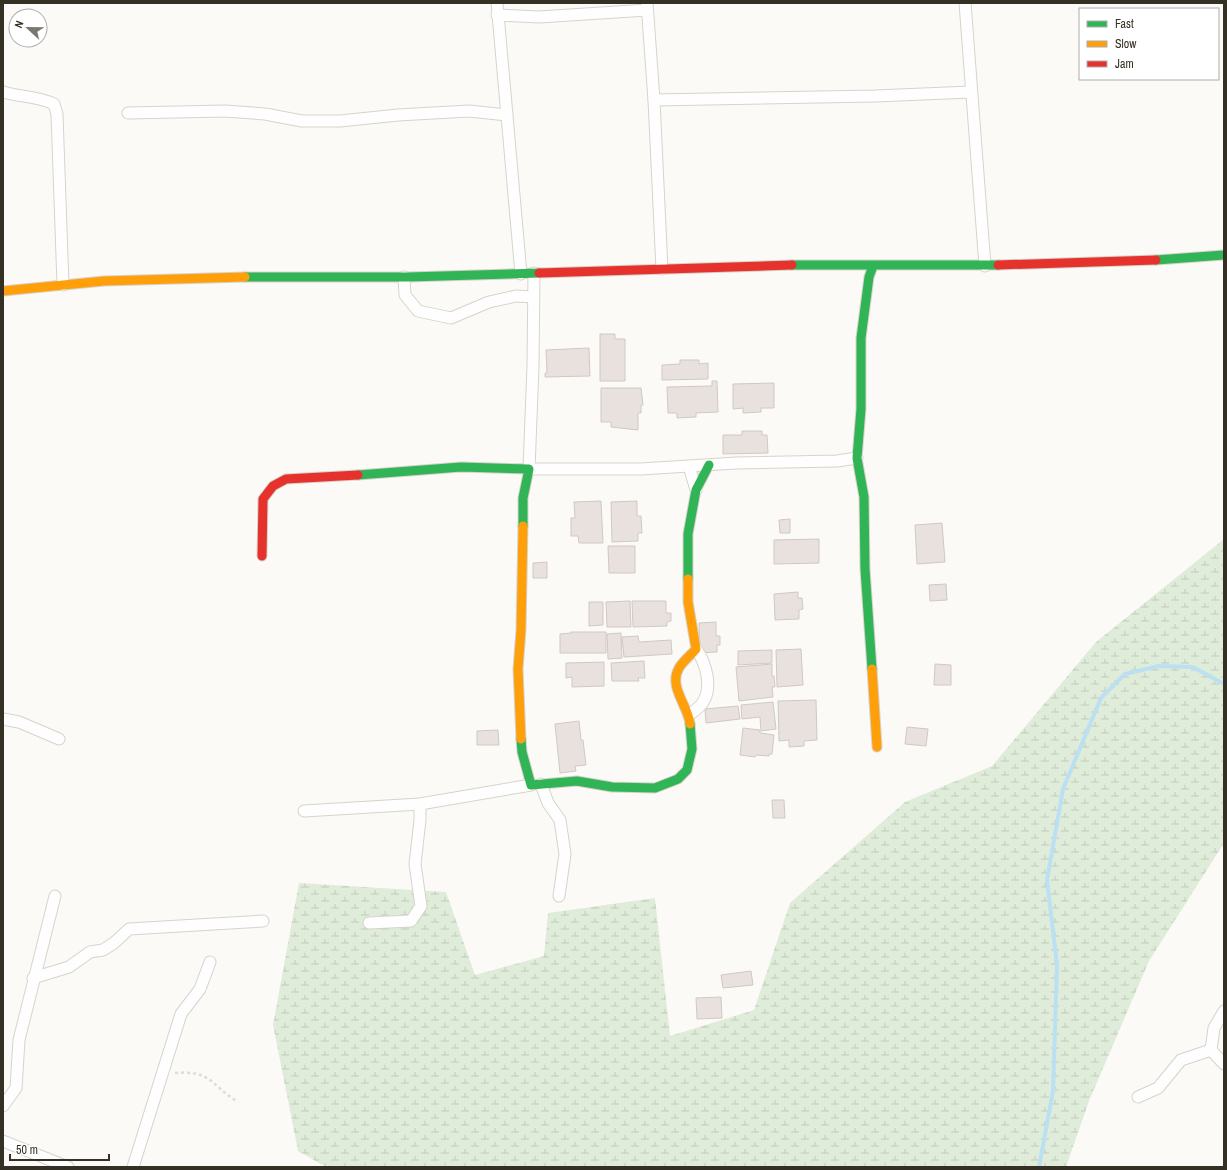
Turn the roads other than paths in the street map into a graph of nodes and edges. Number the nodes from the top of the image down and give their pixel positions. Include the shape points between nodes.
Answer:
1 (497, 3) edge
2 (965, 3) edge
3 (647, 7) edge
4 (497, 15) junction
5 (3, 92) edge
6 (971, 92) junction
7 (654, 100) junction
8 (128, 113) dead end
9 (507, 115) junction
10 (1224, 255) edge
11 (873, 266) junction
12 (985, 266) junction
13 (662, 269) junction
14 (534, 273) junction
15 (521, 274) junction
16 (404, 277) junction
17 (63, 285) junction
18 (3, 291) edge
19 (534, 297) junction
20 (857, 458) junction
21 (709, 465) junction
22 (688, 466) junction
23 (529, 469) junction
24 (696, 490) junction
25 (262, 556) dead end
26 (696, 649) junction
27 (689, 715) junction
28 (3, 719) edge
29 (59, 739) dead end
30 (877, 747) dead end
31 (536, 785) junction
32 (420, 804) junction
33 (304, 811) dead end
34 (55, 896) dead end
35 (559, 896) dead end
36 (263, 921) dead end
37 (369, 924) dead end
38 (210, 962) dead end
39 (33, 978) junction
40 (1224, 1010) edge
41 (1211, 1050) junction
42 (1224, 1064) edge
43 (1138, 1097) dead end
44 (3, 1106) edge
45 (3, 1141) edge
46 (68, 1167) edge
47 (133, 1167) edge

1 - 4 street
2 - 6 street
3 - 4 street via 539,17
3 - 7 street
4 - 9 street
5 - 17 street via 46,100 54,104 57,114
6 - 7 street
6 - 12 street
7 - 13 street
8 - 9 street via 224,111 264,114 302,121 340,121 469,111
9 - 15 street
10 - 12 street via 1168,260
11 - 12 street
11 - 13 street
11 - 20 street via 869,276 861,338 861,409
13 - 14 street
14 - 15 street
14 - 19 street
15 - 16 street
16 - 17 street via 180,278
16 - 19 street via 405,295 418,311 451,318 489,302 516,296
17 - 18 street
19 - 23 street
20 - 21 street via 837,461
20 - 30 street via 864,497 865,569
21 - 22 street
21 - 24 street
22 - 23 street via 641,469
22 - 24 street
23 - 25 street via 461,467 286,479 273,486 263,499
23 - 31 street via 523,498 518,669 522,752
24 - 26 street via 688,534 688,602
26 - 27 street via 702,658 707,676 707,690 702,704
26 - 27 street via 679,667 675,679 677,691
27 - 31 street via 692,749 687,770 678,779 655,788 612,787 576,781
28 - 29 street via 19,722
31 - 32 street
31 - 35 street via 560,820 565,854
32 - 33 street
32 - 37 street via 415,864 421,906 411,921
34 - 39 street
36 - 39 street via 129,928 114,944 90,952 69,967
38 - 47 street via 200,989 181,1014
39 - 44 street via 19,1040 16,1088
40 - 41 street via 1214,1028
41 - 42 street
41 - 43 street via 1181,1060 1158,1088
45 - 46 street

